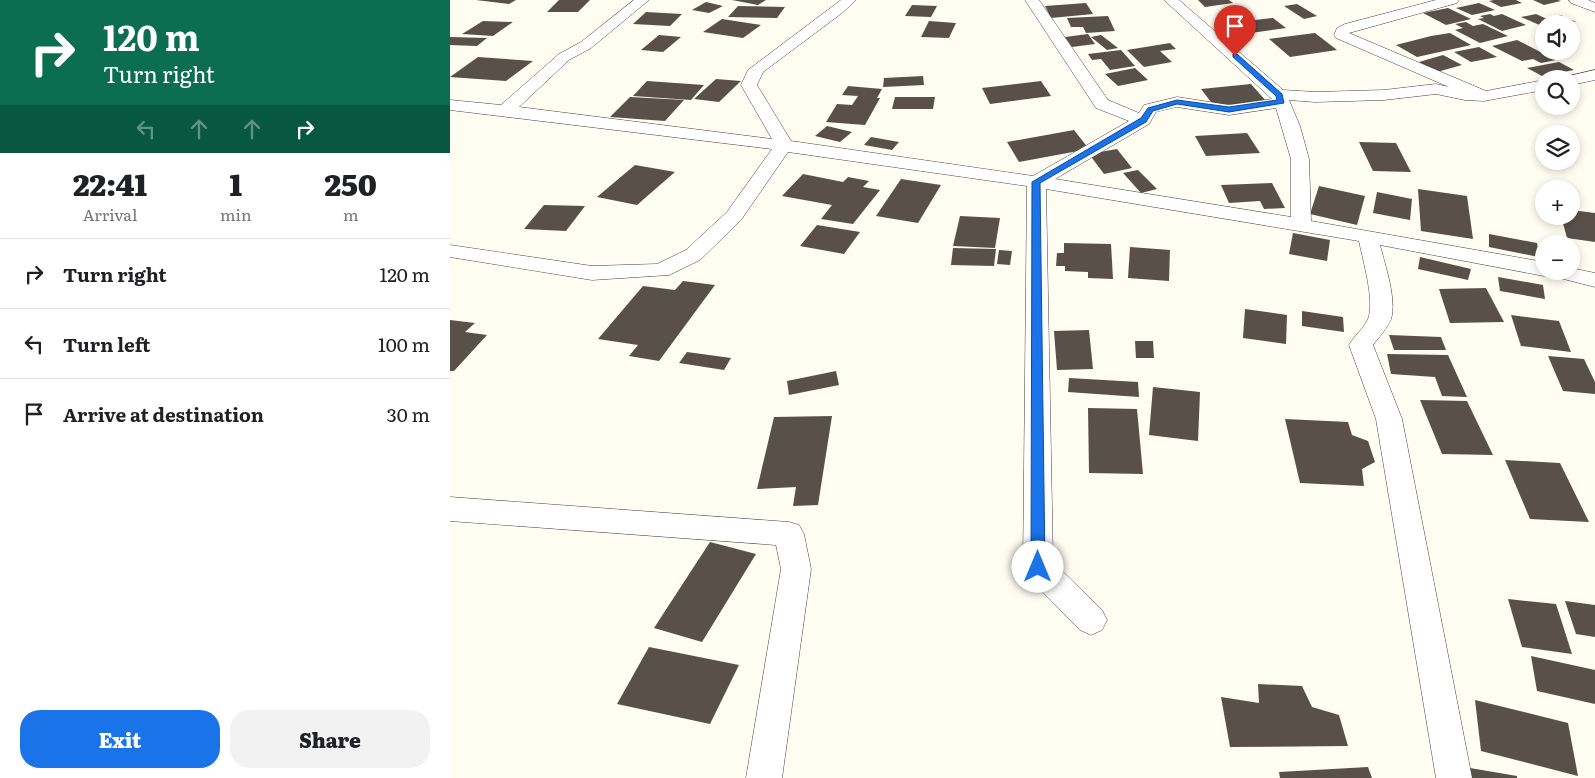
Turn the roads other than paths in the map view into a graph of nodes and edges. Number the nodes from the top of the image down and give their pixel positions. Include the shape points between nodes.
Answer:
1 (642, 0) edge
2 (849, 0) edge
3 (1032, 0) edge
4 (1171, 0) edge
5 (1452, 0) edge
6 (1576, 0) edge
7 (1595, 8) edge
8 (1595, 74) edge
9 (1580, 78) edge
10 (1535, 87) edge
11 (1484, 96) junction
12 (1280, 99) junction
13 (450, 105) edge
14 (506, 110) junction
15 (1143, 120) junction
16 (784, 145) junction
17 (1036, 182) junction
18 (1301, 224) junction
19 (1368, 236) junction
20 (450, 251) edge
21 (1535, 267) edge
22 (1580, 277) edge
23 (1595, 280) edge
24 (450, 509) edge
25 (1091, 620) dead end
26 (764, 778) edge
27 (1454, 778) edge

1 - 14 street via 586,45 564,57
2 - 16 street via 756,70 749,85
3 - 15 street via 1102,104
4 - 12 street
5 - 11 street via 1350,27 1342,30 1341,35
6 - 7 street
8 - 9 street
10 - 11 street
11 - 12 street via 1436,89 1384,95
12 - 15 street via 1229,110 1177,102 1150,109
12 - 18 street via 1300,159
13 - 14 street
14 - 16 street
15 - 17 street
16 - 17 street
16 - 20 street via 734,216 693,255 661,270 592,273
17 - 18 street
17 - 25 street via 1038,567
18 - 19 street
19 - 21 street
19 - 27 street via 1382,305 1380,320 1361,345 1389,419
22 - 23 street
24 - 26 street via 789,534 796,569

